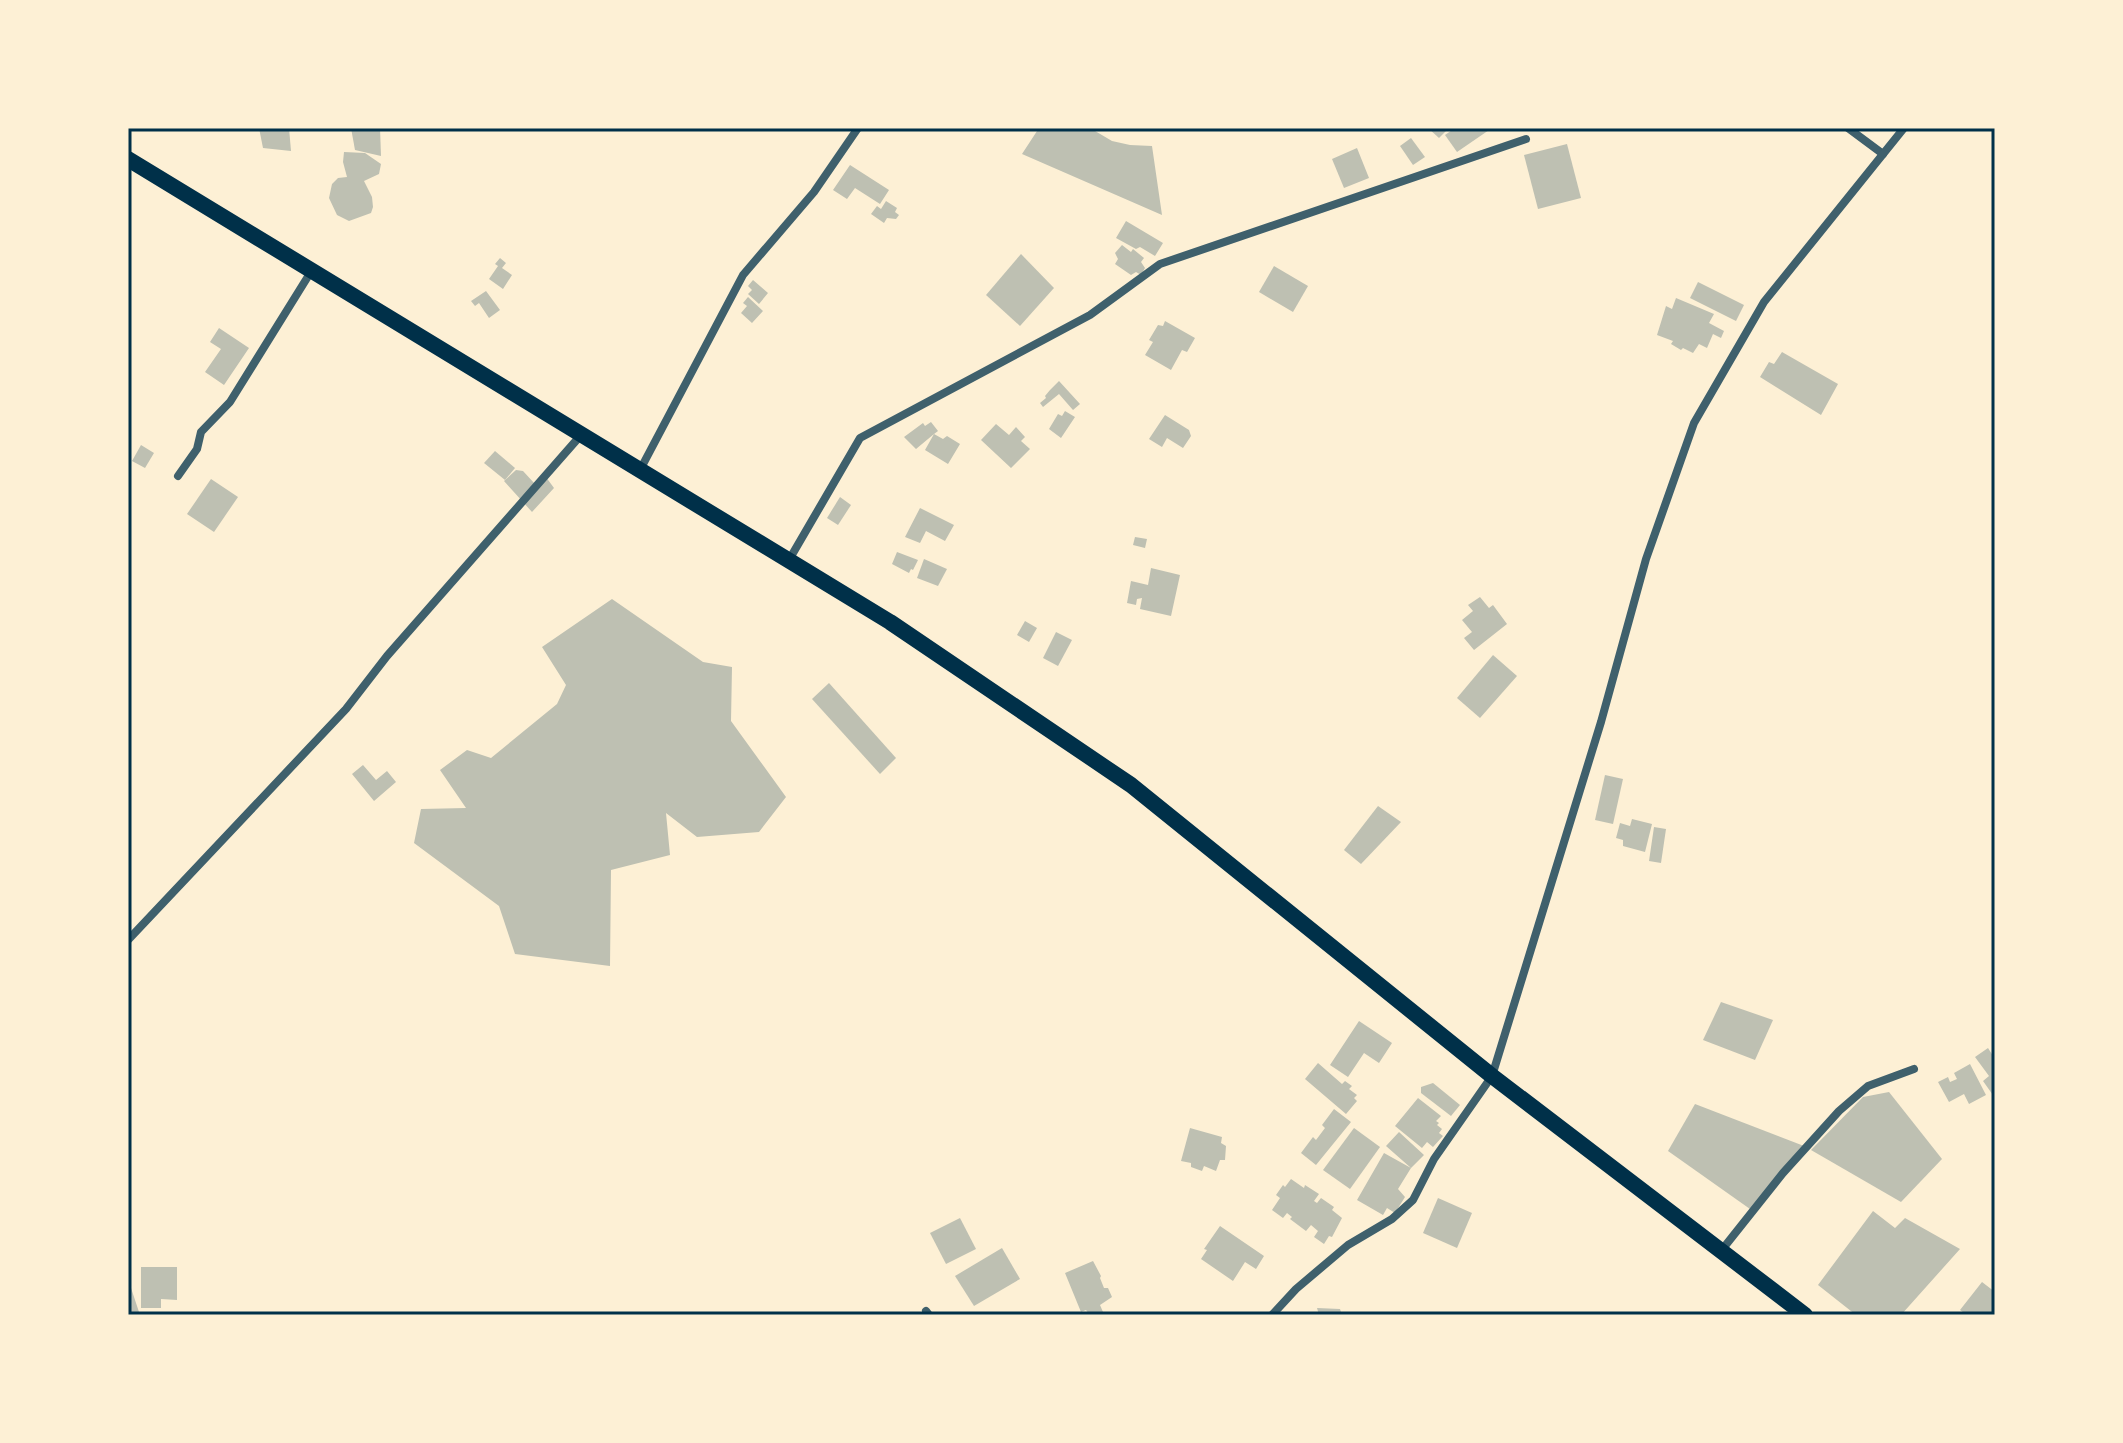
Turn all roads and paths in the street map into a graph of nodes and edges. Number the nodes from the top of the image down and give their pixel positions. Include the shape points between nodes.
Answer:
1 (858, 128) edge
2 (1848, 128) edge
3 (1904, 128) edge
4 (1526, 139) dead end
5 (1883, 154) junction
6 (128, 159) edge
7 (312, 270) junction
8 (582, 435) junction
9 (640, 470) junction
10 (178, 476) dead end
11 (789, 561) junction
12 (130, 936) edge
13 (1914, 1069) dead end
14 (1492, 1076) junction
15 (1721, 1251) junction
16 (1272, 1315) edge
17 (1805, 1315) edge

1 - 9 street via 814,192 743,275
2 - 5 street
3 - 5 street
4 - 11 street via 1160,264 1090,315 860,438
5 - 14 street via 1764,302 1694,423 1646,559
6 - 7 main road
7 - 8 main road
7 - 10 street via 230,402 201,432 197,449
8 - 9 main road
8 - 12 street via 346,709
9 - 11 main road
11 - 14 main road via 890,622 1131,785
13 - 15 street via 1868,1086 1839,1111
14 - 15 main road
14 - 16 street via 1434,1159 1413,1200 1348,1245
15 - 17 main road

